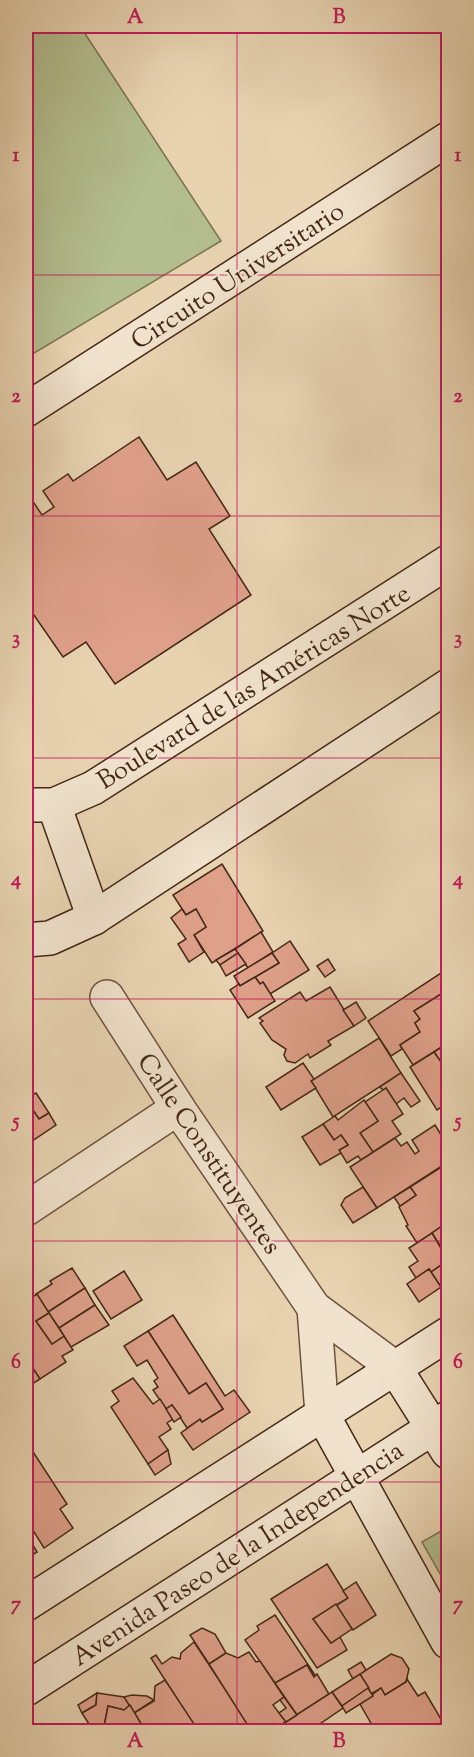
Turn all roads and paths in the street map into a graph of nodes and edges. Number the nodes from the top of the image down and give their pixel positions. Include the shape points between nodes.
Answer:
1 (448, 139) edge
2 (26, 410) edge
3 (448, 562) edge
4 (448, 686) edge
5 (40, 805) edge
6 (94, 918) junction
7 (26, 940) edge
8 (107, 997) dead end
9 (178, 1108) junction
10 (26, 1209) edge
11 (314, 1308) junction
12 (448, 1334) edge
13 (395, 1368) junction
14 (322, 1414) junction
15 (444, 1432) edge
16 (357, 1476) junction
17 (26, 1604) edge
18 (448, 1642) edge
19 (26, 1689) edge

1 - 2 street, Circuito Universitario
3 - 5 street, Boulevard de las Américas Norte via 93,788
4 - 6 street
5 - 6 street
6 - 7 street via 50,938
8 - 9 street, Calle Constituyentes
9 - 10 street
9 - 11 street, Calle Constituyentes
11 - 13 street, Calle Constituyentes
11 - 14 street, Calle Constituyentes
12 - 13 street
13 - 14 street
13 - 15 street
14 - 16 street
14 - 17 street
15 - 16 street, Avenida Paseo de la Independencia
16 - 18 street
16 - 19 street, Avenida Paseo de la Independencia

